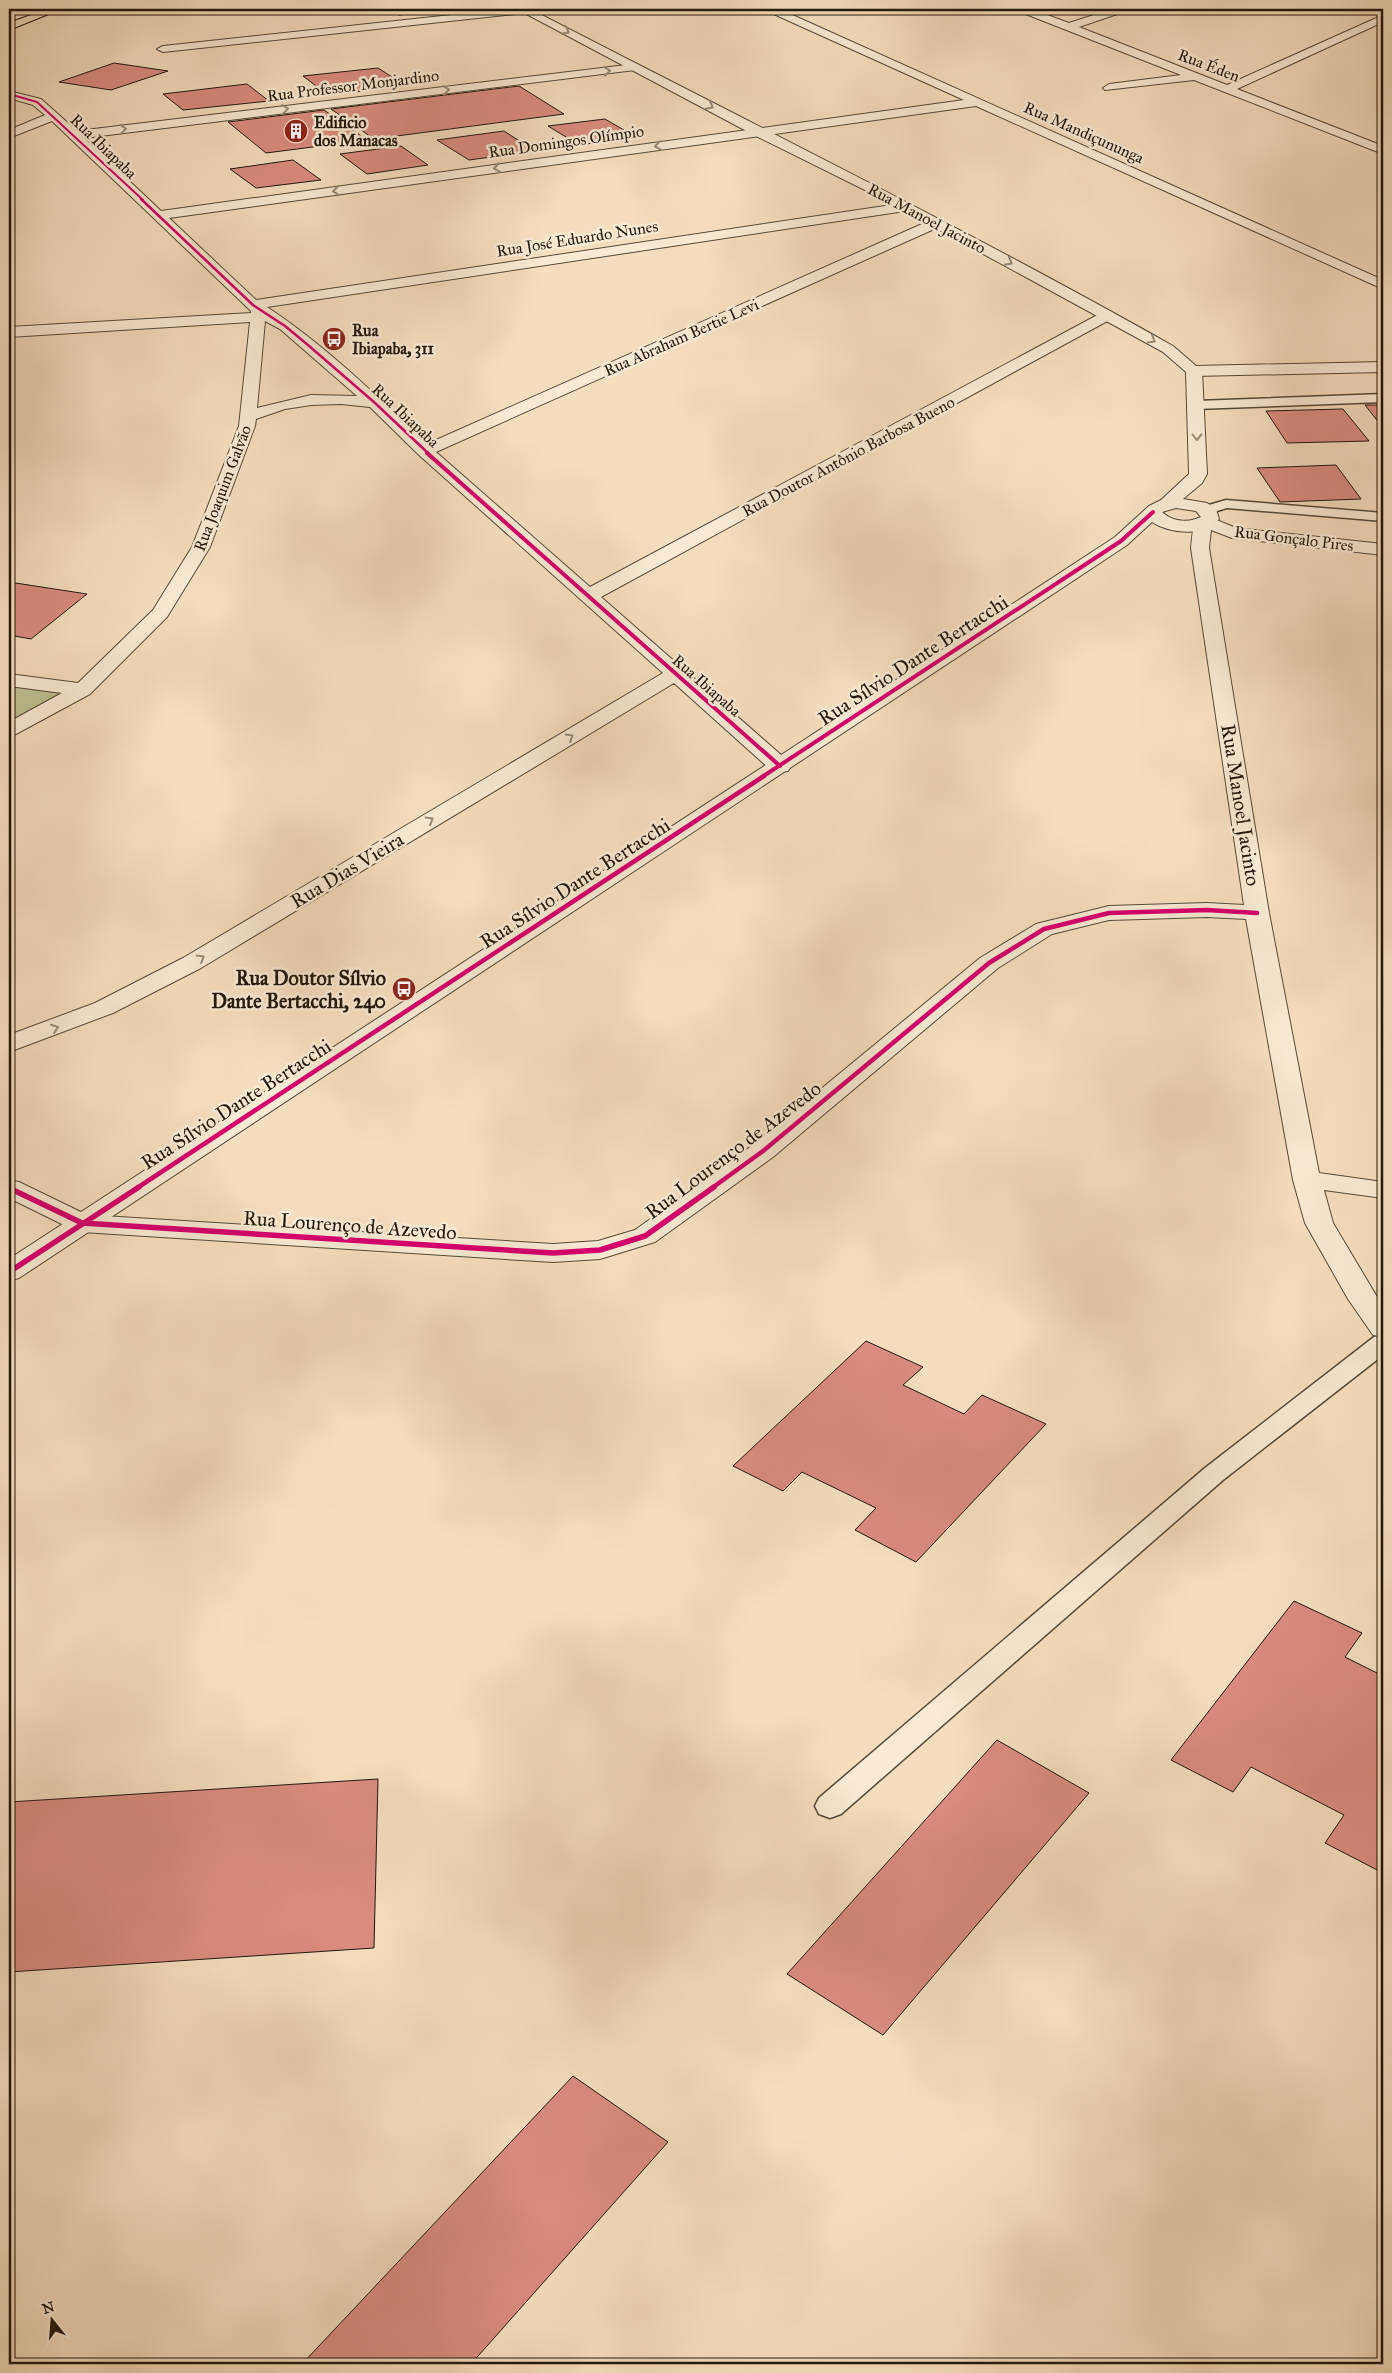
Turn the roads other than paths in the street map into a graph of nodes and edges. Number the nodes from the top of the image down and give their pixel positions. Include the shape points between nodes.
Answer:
1 (56, 9) edge
2 (524, 9) edge
3 (771, 9) edge
4 (1022, 9) edge
5 (1122, 9) edge
6 (1383, 18) edge
7 (9, 26) edge
8 (1069, 27) junction
9 (1352, 31) junction
10 (1367, 36) dead end
11 (163, 49) dead end
12 (635, 67) junction
13 (1264, 71) junction
14 (1195, 77) junction
15 (1109, 88) dead end
16 (1227, 89) junction
17 (9, 94) edge
18 (978, 102) junction
19 (54, 116) junction
20 (758, 132) junction
21 (9, 134) edge
22 (75, 135) junction
23 (1383, 150) edge
24 (905, 207) junction
25 (159, 215) junction
26 (936, 224) junction
27 (1383, 284) edge
28 (260, 312) junction
29 (1108, 315) junction
30 (9, 332) edge
31 (1383, 367) edge
32 (1194, 371) junction
33 (1383, 398) edge
34 (375, 403) junction
35 (1196, 405) junction
36 (249, 416) junction
37 (425, 451) junction
38 (1160, 508) junction
39 (1383, 517) edge
40 (1198, 521) junction
41 (1121, 541) junction
42 (1383, 549) edge
43 (588, 596) junction
44 (675, 674) junction
45 (9, 680) edge
46 (83, 690) junction
47 (9, 730) edge
48 (780, 766) junction
49 (1257, 913) junction
50 (9, 1044) edge
51 (1307, 1180) junction
52 (9, 1188) edge
53 (1383, 1190) edge
54 (82, 1223) junction
55 (9, 1272) edge
56 (1383, 1328) edge
57 (1383, 1343) edge
58 (830, 1806) dead end

1 - 7 highway
2 - 11 street
2 -> 12 street, Rua Manoel Jacinto
3 - 18 street, Rua Mandiçununga
4 - 8 street, Rua Éden
5 - 8 street
6 - 9 street
8 - 14 street, Rua Éden
9 - 10 street
9 - 13 street
12 -> 20 street, Rua Manoel Jacinto
22 -> 12 street, Rua Professor Monjardino
13 - 14 street
13 - 16 street
14 - 15 street
14 - 16 street, Rua Éden
16 - 23 street, Rua Éden
17 - 19 street, Rua Ibiapaba via 37,102
18 - 20 street, Rua Domingos Olímpio
18 - 27 street, Rua Mandiçununga
19 - 21 street
19 - 22 street, Rua Ibiapaba
20 - 24 street, Rua Manoel Jacinto
20 -> 25 street, Rua Domingos Olímpio
22 - 25 street, Rua Ibiapaba
24 - 26 street, Rua Manoel Jacinto
24 - 28 street, Rua José Eduardo Nunes
25 - 28 street, Rua Ibiapaba
26 -> 29 street, Rua Manoel Jacinto
26 - 37 street, Rua Abraham Bertie Levi
28 - 30 street, Rua José Eduardo Nunes
28 - 34 street, Rua Ibiapaba
28 - 36 street, Rua Joaquim Galvão
29 -> 32 street, Rua Manoel Jacinto via 1168,349
29 - 43 street, Rua Doutor Antônio Barbosa Bueno
31 - 32 street
32 - 35 street
33 - 35 lane
34 - 36 street via 339,398 309,399 276,405
34 - 37 street, Rua Ibiapaba
35 -> 38 street via 1196,480 1177,498
36 - 46 street, Rua Joaquim Galvão via 201,548 160,613
37 - 43 street, Rua Ibiapaba
38 - 40 street via 1185,503
38 - 40 street via 1158,519 1165,522
38 - 41 street, Rua Sílvio Dante Bertacchi
39 - 40 lane via 1226,504
40 - 41 street, Rua Sílvio Dante Bertacchi via 1144,532
40 - 42 street, Rua Gonçalo Pires via 1232,533
40 - 49 street, Rua Manoel Jacinto
41 - 48 street, Rua Sílvio Dante Bertacchi
43 - 44 street, Rua Ibiapaba
44 - 48 street, Rua Ibiapaba
50 -> 44 street, Rua Dias Vieira via 104,1008 192,963
45 - 46 street
46 - 47 street, Rua Joaquim Galvão
48 - 54 street, Rua Sílvio Dante Bertacchi
49 - 51 street, Rua Manoel Jacinto
49 - 54 street, Rua Lourenço de Azevedo via 1207,910 1109,913 1044,929 989,963 763,1151 645,1236 600,1250 553,1253
51 - 53 street
51 - 56 street, Rua Manoel Jacinto via 1320,1224
52 - 54 street
54 - 55 street, Rua Sílvio Dante Bertacchi
57 - 58 lane via 1214,1474

